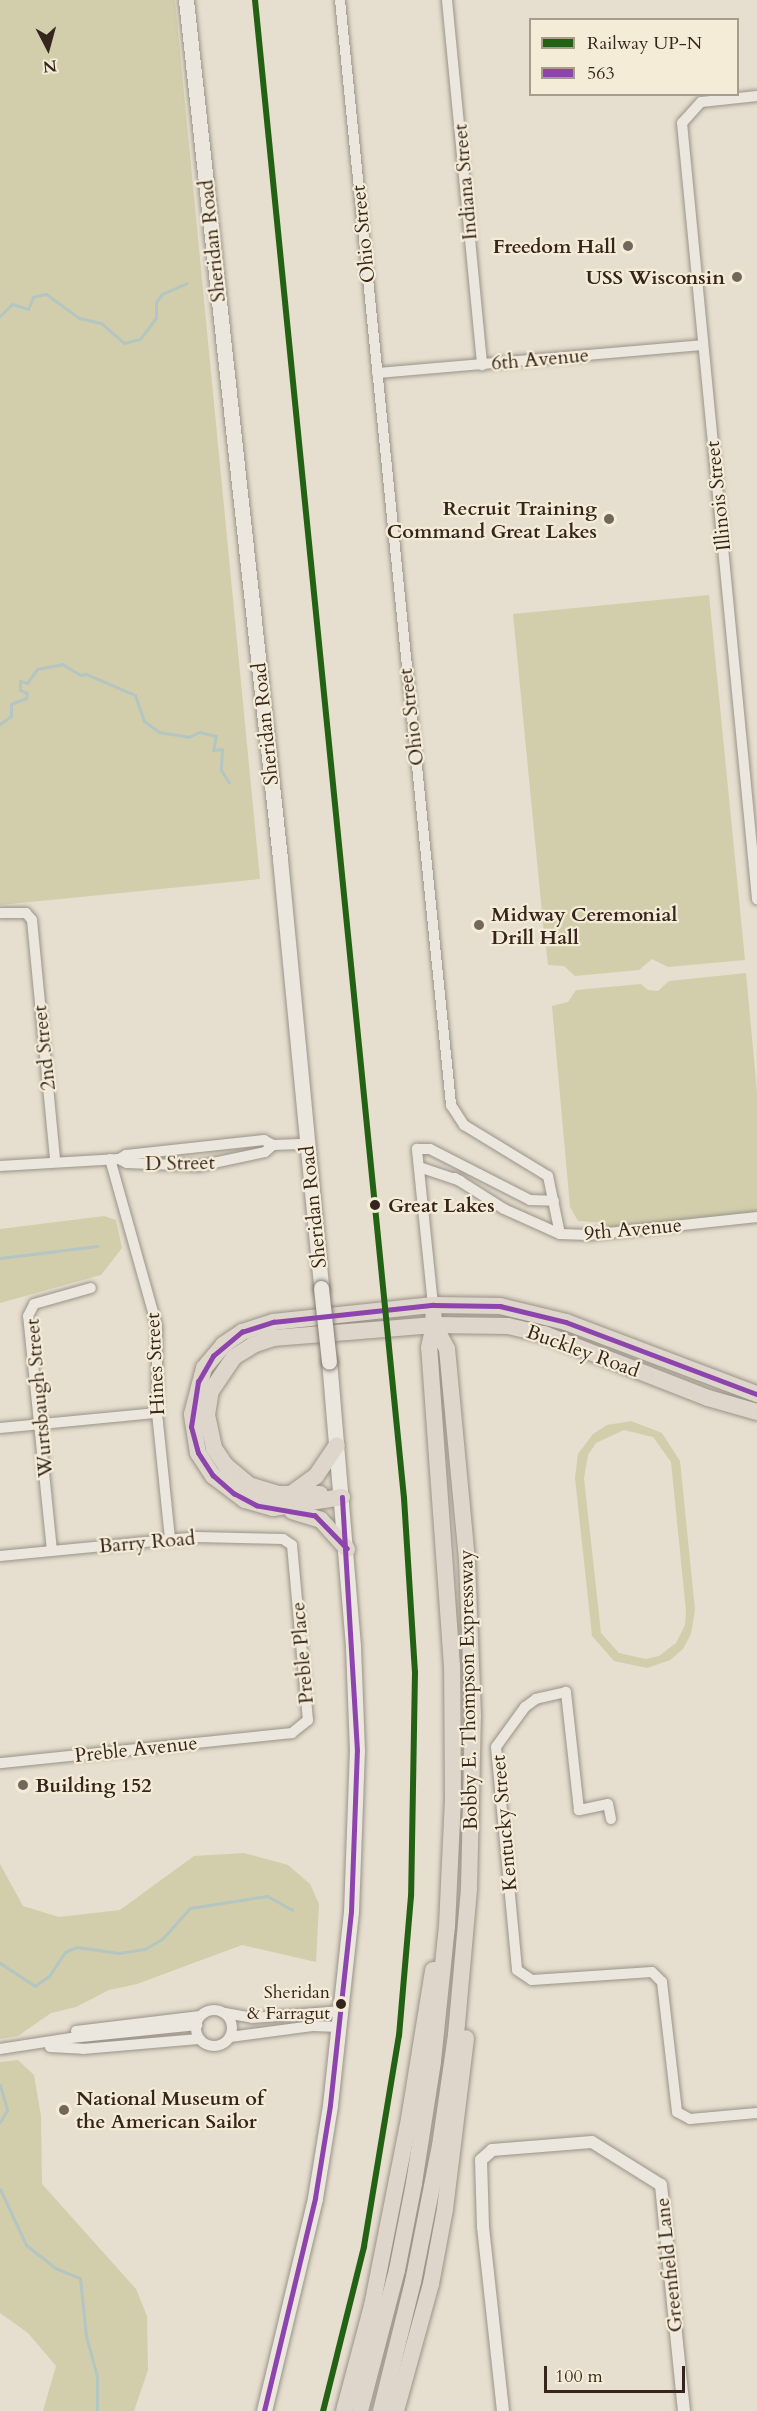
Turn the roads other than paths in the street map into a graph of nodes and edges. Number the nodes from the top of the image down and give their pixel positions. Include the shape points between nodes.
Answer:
1 (186, 0) edge
2 (340, 0) edge
3 (447, 0) edge
4 (757, 96) edge
5 (703, 345) junction
6 (482, 364) junction
7 (377, 373) junction
8 (757, 899) edge
9 (0, 914) edge
10 (307, 1143) junction
11 (273, 1145) junction
12 (114, 1159) junction
13 (56, 1161) junction
14 (0, 1166) edge
15 (419, 1167) junction
16 (554, 1201) junction
17 (757, 1217) edge
18 (560, 1234) junction
19 (91, 1287) dead end
20 (433, 1305) junction
21 (434, 1324) junction
22 (757, 1394) edge
23 (757, 1412) edge
24 (157, 1413) junction
25 (41, 1425) junction
26 (0, 1428) edge
27 (337, 1445) junction
28 (342, 1497) junction
29 (288, 1502) junction
30 (170, 1539) junction
31 (292, 1545) joint
32 (346, 1549) junction
33 (52, 1551) junction
34 (0, 1557) edge
35 (272, 1735) joint
36 (0, 1762) edge
37 (611, 1819) dead end
38 (467, 1915) junction
39 (447, 1926) junction
40 (342, 2011) junction
41 (225, 2013) junction
42 (198, 2021) junction
43 (340, 2027) junction
44 (230, 2037) junction
45 (199, 2038) junction
46 (37, 2046) junction
47 (0, 2049) edge
48 (757, 2114) edge
49 (264, 2411) edge
50 (344, 2411) edge
51 (360, 2411) edge
52 (381, 2411) edge
53 (396, 2411) edge
54 (503, 2411) edge
55 (684, 2411) edge

1 - 10 main road, Sheridan Road via 279,848
2 - 7 street, Ohio Street
3 - 6 street, Indiana Street
4 - 5 street, Illinois Street via 701,102 682,123
5 - 6 street, 6th Avenue
5 - 8 street, Illinois Street
6 - 7 street, 6th Avenue
7 - 16 street, Ohio Street via 451,1105 464,1125 544,1172 551,1180
9 - 13 street, 2nd Street via 26,913 32,920
10 - 11 street, D Street
10 - 27 main road, Sheridan Road, bridge
11 - 12 street, D Street via 264,1140
11 - 12 street, D Street via 265,1152 210,1165 176,1167
12 - 13 street, D Street
12 - 24 street, Hines Street via 157,1326
13 - 14 street, D Street
15 - 16 street via 417,1149 430,1149 530,1200
15 - 18 street, 9th Avenue via 455,1179 504,1209
15 - 20 street
16 - 18 street, Ohio Street
17 - 18 street, 9th Avenue via 589,1235
19 - 25 street, Wurtsbaugh Street via 34,1304 28,1316
20 - 21 highway, Bobby E. Thompson Expressway
20 - 22 highway, Buckley Road via 500,1306 541,1314
20 - 29 highway, Buckley Road via 273,1322 242,1332 213,1356 193,1399 191,1427 198,1452 213,1476 234,1494 257,1506
21 - 23 highway, Buckley Road via 531,1330
21 - 29 highway, Buckley Road via 265,1340 245,1349 224,1368 212,1391 207,1415 220,1458 249,1485
21 - 38 highway, Bobby E. Thompson Expressway via 447,1349 467,1560 473,1766
21 - 39 highway, Bobby E. Thompson Expressway via 429,1348 452,1666 453,1797
24 - 25 street
24 - 30 street, Hines Street
25 - 26 street
25 - 33 street, Wurtsbaugh Street
27 - 28 main road, Sheridan Road
27 - 29 highway via 316,1476
28 - 29 highway, Buckley Road
28 - 32 main road, Sheridan Road
29 - 32 highway via 321,1520
30 - 31 street, Barry Road via 283,1539
30 - 33 street, Barry Road
31 - 35 street, Preble Place via 308,1720 299,1730
32 - 40 main road, Sheridan Road via 357,1751 351,1912
33 - 34 street, Barry Road
35 - 36 street, Preble Avenue
37 - 48 street, Kentucky Street via 608,1804 579,1810 566,1692 545,1696 525,1707 496,1747 518,1970 532,1980 652,1971 662,1982 677,2112 690,2120
38 - 52 highway, Bobby E. Thompson Expressway via 440,2146 413,2282
38 - 53 highway via 470,2001 453,2166 431,2284
39 - 50 highway via 434,1960 409,2119 372,2306
39 - 51 highway, Bobby E. Thompson Expressway via 433,2061 414,2183 397,2270
40 - 41 street via 252,2018
40 - 43 main road, Sheridan Road
41 - 42 street via 211,2010
41 - 44 street via 232,2021
42 - 45 street
42 - 46 street
43 - 44 street via 312,2026
43 - 49 main road, Sheridan Road via 315,2198
44 - 45 street via 213,2046
45 - 46 street via 83,2049
46 - 47 street
54 - 55 street, Greenfield Lane via 480,2186 481,2160 492,2150 592,2142 658,2182 662,2190

